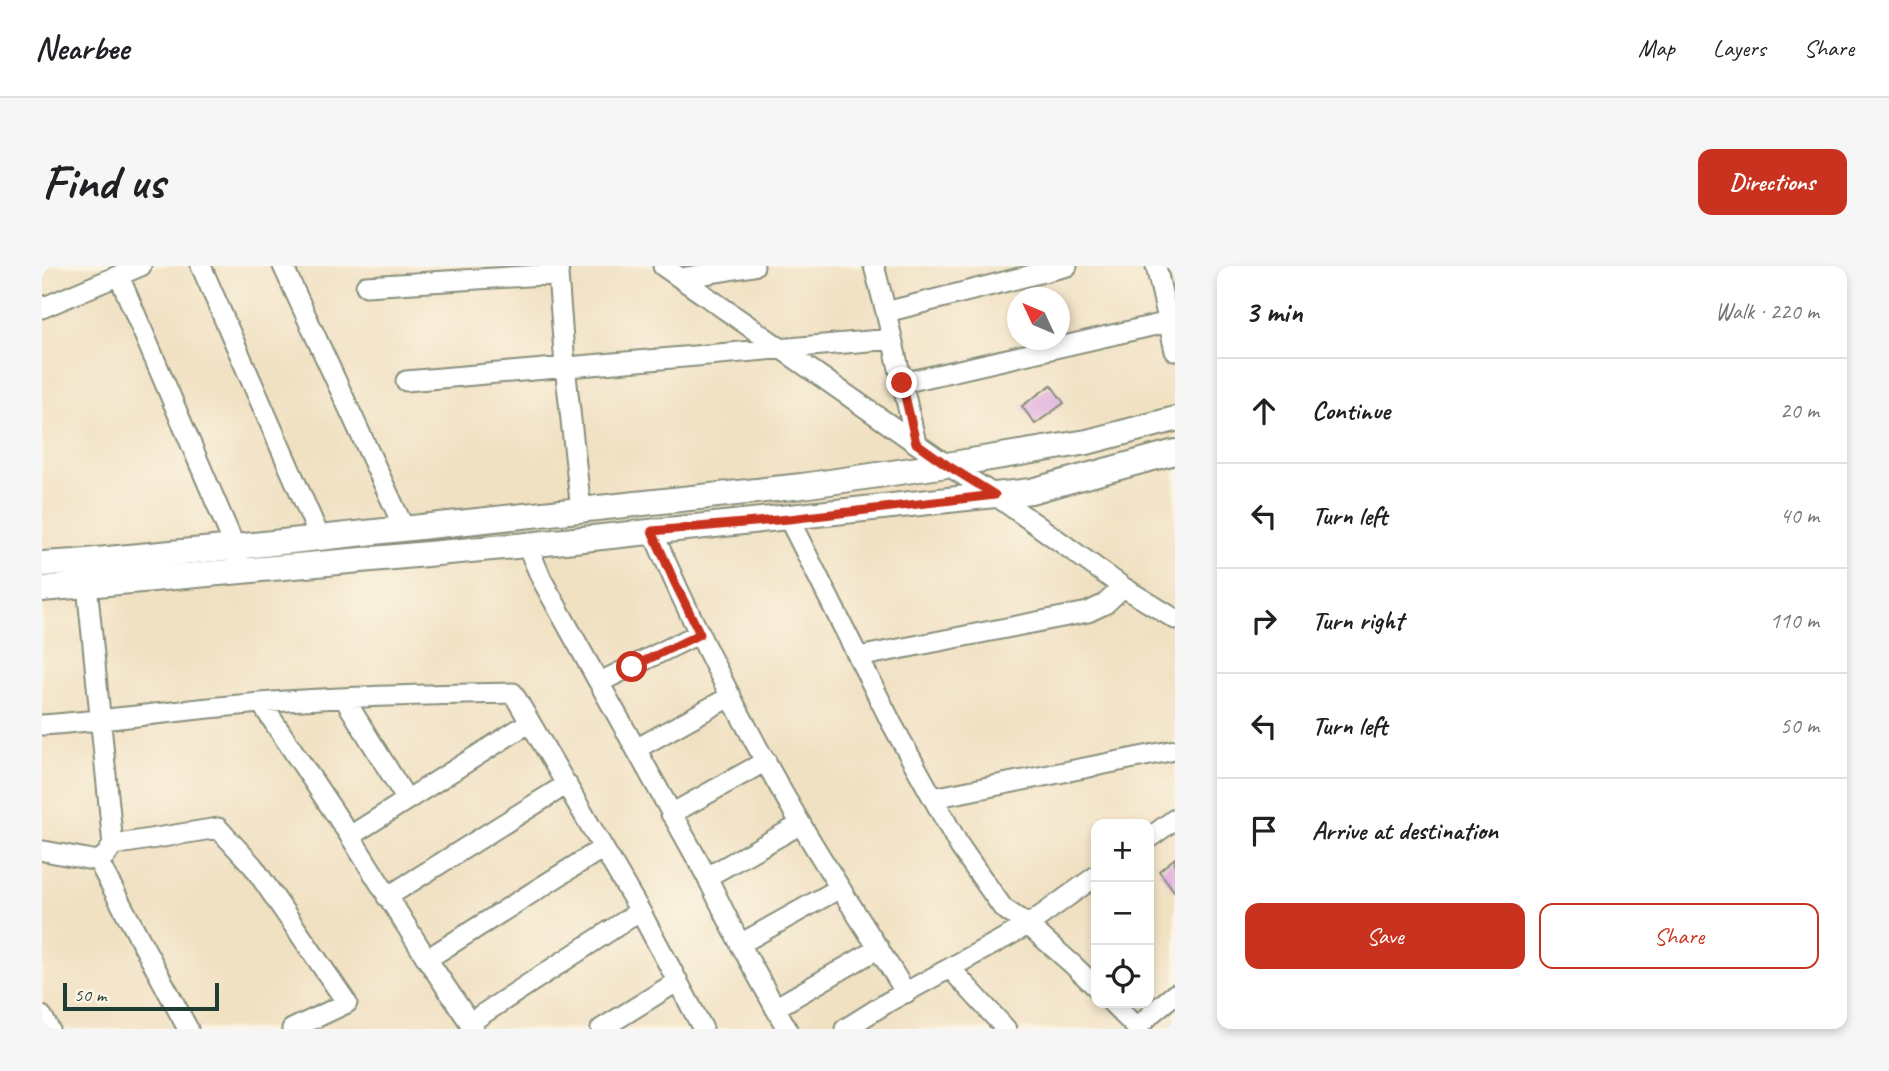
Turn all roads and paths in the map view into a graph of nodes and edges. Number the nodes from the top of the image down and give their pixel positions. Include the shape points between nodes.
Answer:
1 (141, 266) edge
2 (201, 266) edge
3 (283, 266) edge
4 (663, 266) edge
5 (754, 266) edge
6 (874, 266) edge
7 (1068, 266) edge
8 (1156, 266) edge
9 (558, 270) edge
10 (119, 276) junction
11 (681, 278) junction
12 (366, 286) dead end
13 (42, 308) edge
14 (886, 313) junction
15 (1169, 323) junction
16 (892, 339) junction
17 (782, 348) junction
18 (1175, 351) edge
19 (565, 366) junction
20 (406, 381) dead end
21 (902, 383) junction
22 (1175, 419) edge
23 (916, 443) junction
24 (1175, 452) edge
25 (947, 465) junction
26 (995, 495) junction
27 (582, 510) junction
28 (789, 519) junction
29 (404, 528) junction
30 (652, 531) junction
31 (320, 538) junction
32 (527, 545) junction
33 (235, 547) junction
34 (42, 564) edge
35 (240, 571) junction
36 (87, 585) junction
37 (1122, 587) junction
38 (42, 589) edge
39 (1173, 615) edge
40 (700, 634) junction
41 (858, 657) junction
42 (600, 682) junction
43 (731, 696) junction
44 (344, 698) junction
45 (261, 703) junction
46 (102, 721) junction
47 (530, 722) junction
48 (42, 725) edge
49 (636, 749) junction
50 (1175, 750) edge
51 (766, 761) junction
52 (567, 784) junction
53 (933, 798) junction
54 (407, 800) junction
55 (671, 814) junction
56 (1175, 819) edge
57 (801, 824) junction
58 (1154, 834) edge
59 (350, 836) junction
60 (113, 845) junction
61 (603, 848) junction
62 (44, 851) dead end
63 (98, 861) junction
64 (707, 877) junction
65 (1091, 880) edge
66 (840, 888) junction
67 (387, 897) junction
68 (640, 911) junction
69 (1028, 925) junction
70 (740, 944) junction
71 (879, 948) junction
72 (426, 959) junction
73 (950, 968) junction
74 (678, 981) junction
75 (1091, 982) edge
76 (906, 993) junction
77 (1175, 994) edge
78 (775, 1008) junction
79 (1117, 1008) edge
80 (42, 1016) edge
81 (471, 1026) edge
82 (847, 1028) edge
83 (1137, 1028) edge
84 (49, 1029) edge
85 (188, 1029) edge
86 (292, 1029) edge
87 (601, 1029) edge
88 (703, 1029) edge
89 (787, 1029) edge
90 (1006, 1029) edge

1 - 10 street
2 - 31 street
3 - 29 street
4 - 11 street
5 - 11 street
6 - 14 street
7 - 14 street
8 - 15 street
9 - 12 street
9 - 19 street
10 - 13 street
10 - 33 street
11 - 17 street
14 - 16 street
15 - 18 street
15 - 21 street
16 - 17 street
16 - 21 street
17 - 19 street
17 - 23 street
19 - 20 street
19 - 27 street
21 - 23 street
22 - 25 street via 1087,442
23 - 25 street
24 - 26 street via 1031,491
25 - 26 street
25 - 27 street
26 - 28 street
26 - 37 street
27 - 29 street
28 - 30 street
28 - 41 street
29 - 31 street
30 - 32 street
30 - 40 street
31 - 33 street
32 - 35 street
32 - 42 street
33 - 34 street
33 - 35 street
35 - 36 street
36 - 38 street
36 - 46 street
37 - 39 street
37 - 41 street via 1105,604 1088,612
40 - 42 street
40 - 43 street
41 - 53 street
42 - 49 street
43 - 49 street
43 - 51 street
44 - 45 street
44 - 47 street via 513,693
44 - 54 street
45 - 46 street
45 - 59 street
46 - 48 street
46 - 60 street
47 - 52 street
47 - 54 street
49 - 55 street
50 - 53 street
51 - 55 street
51 - 57 street
52 - 61 street
52 - 67 street
53 - 69 street via 960,847 1003,908
54 - 59 street
55 - 64 street
56 - 58 street
57 - 64 street
57 - 66 street
59 - 67 street
60 - 63 street
60 - 86 street via 218,828 253,866 347,1003
61 - 68 street
61 - 72 street
62 - 63 street
63 - 85 street
64 - 70 street
65 - 69 street
66 - 70 street
66 - 71 street
67 - 72 street
68 - 74 street
68 - 81 street
69 - 73 street
69 - 75 street
70 - 78 street
71 - 76 street
71 - 78 street
72 - 81 street
73 - 76 street
73 - 90 street
74 - 87 street
74 - 88 street
76 - 82 street
77 - 83 street
78 - 89 street
79 - 83 street
80 - 84 street

